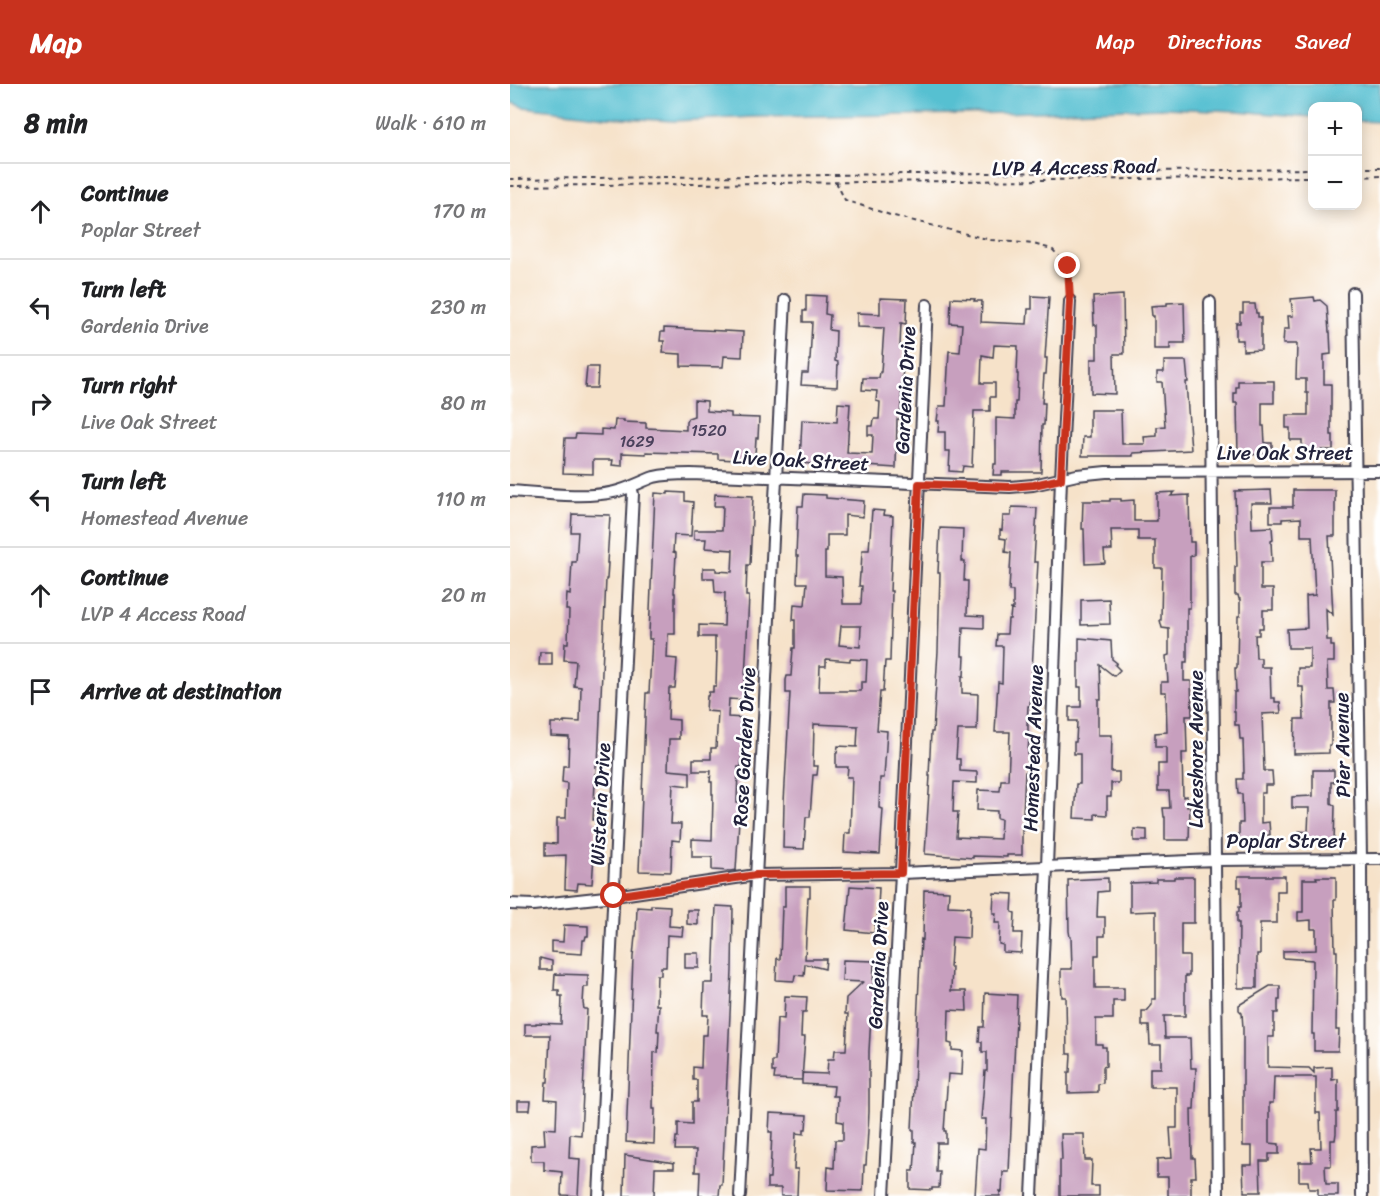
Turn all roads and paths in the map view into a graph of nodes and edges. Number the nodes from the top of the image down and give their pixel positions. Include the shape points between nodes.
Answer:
1 (1362, 168) edge
2 (1380, 168) edge
3 (1308, 169) edge
4 (746, 176) junction
5 (1380, 176) edge
6 (1308, 177) edge
7 (1362, 177) edge
8 (510, 179) edge
9 (836, 182) junction
10 (747, 183) junction
11 (510, 186) edge
12 (1353, 293) dead end
13 (785, 300) dead end
14 (1070, 301) joint
15 (1210, 302) dead end
16 (927, 305) dead end
17 (1212, 471) junction
18 (1356, 471) junction
19 (1380, 471) edge
20 (776, 477) junction
21 (1061, 479) junction
22 (919, 484) junction
23 (631, 487) junction
24 (510, 491) edge
25 (1361, 859) junction
26 (1380, 859) edge
27 (1214, 860) junction
28 (1047, 867) junction
29 (901, 873) junction
30 (756, 875) junction
31 (614, 896) junction
32 (510, 904) edge
33 (599, 1196) edge
34 (740, 1196) edge
35 (884, 1196) edge
36 (1032, 1196) edge
37 (1218, 1196) edge
38 (1362, 1196) edge

1 - 2 path
3 - 4 path
4 - 8 path
4 - 10 path
5 - 7 path
6 - 9 path, LVP 4 Access Road
9 - 10 path, LVP 4 Access Road
9 - 14 path via 845,200 890,215 991,240 1052,249 1068,266
10 - 11 path, LVP 4 Access Road
12 - 18 street, Pier Avenue
13 - 20 street, Rose Garden Drive
14 - 21 street, Homestead Avenue
15 - 17 street, Lakeshore Avenue
16 - 22 street, Gardenia Drive
17 - 18 street, Live Oak Street
17 - 21 street, Live Oak Street via 1106,472
17 - 27 street, Lakeshore Avenue
18 - 19 street, Live Oak Street
18 - 25 street, Pier Avenue
20 - 22 street, Live Oak Street
20 - 23 street, Live Oak Street via 669,474
20 - 30 street, Rose Garden Drive
21 - 22 street, Live Oak Street via 1010,487
21 - 28 street, Homestead Avenue
22 - 29 street, Gardenia Drive
23 - 24 street, Live Oak Street via 578,495
23 - 31 street, Wisteria Drive
25 - 26 street, Poplar Street
25 - 27 street, Poplar Street
25 - 38 street, Pier Avenue
27 - 28 street, Poplar Street
27 - 37 street, Lakeshore Avenue
28 - 29 street, Poplar Street
28 - 36 street, Homestead Avenue
29 - 30 street, Poplar Street
29 - 35 street, Gardenia Drive
30 - 31 street, Poplar Street
30 - 34 street, Rose Garden Drive
31 - 32 street, Poplar Street
31 - 33 street, Wisteria Drive

